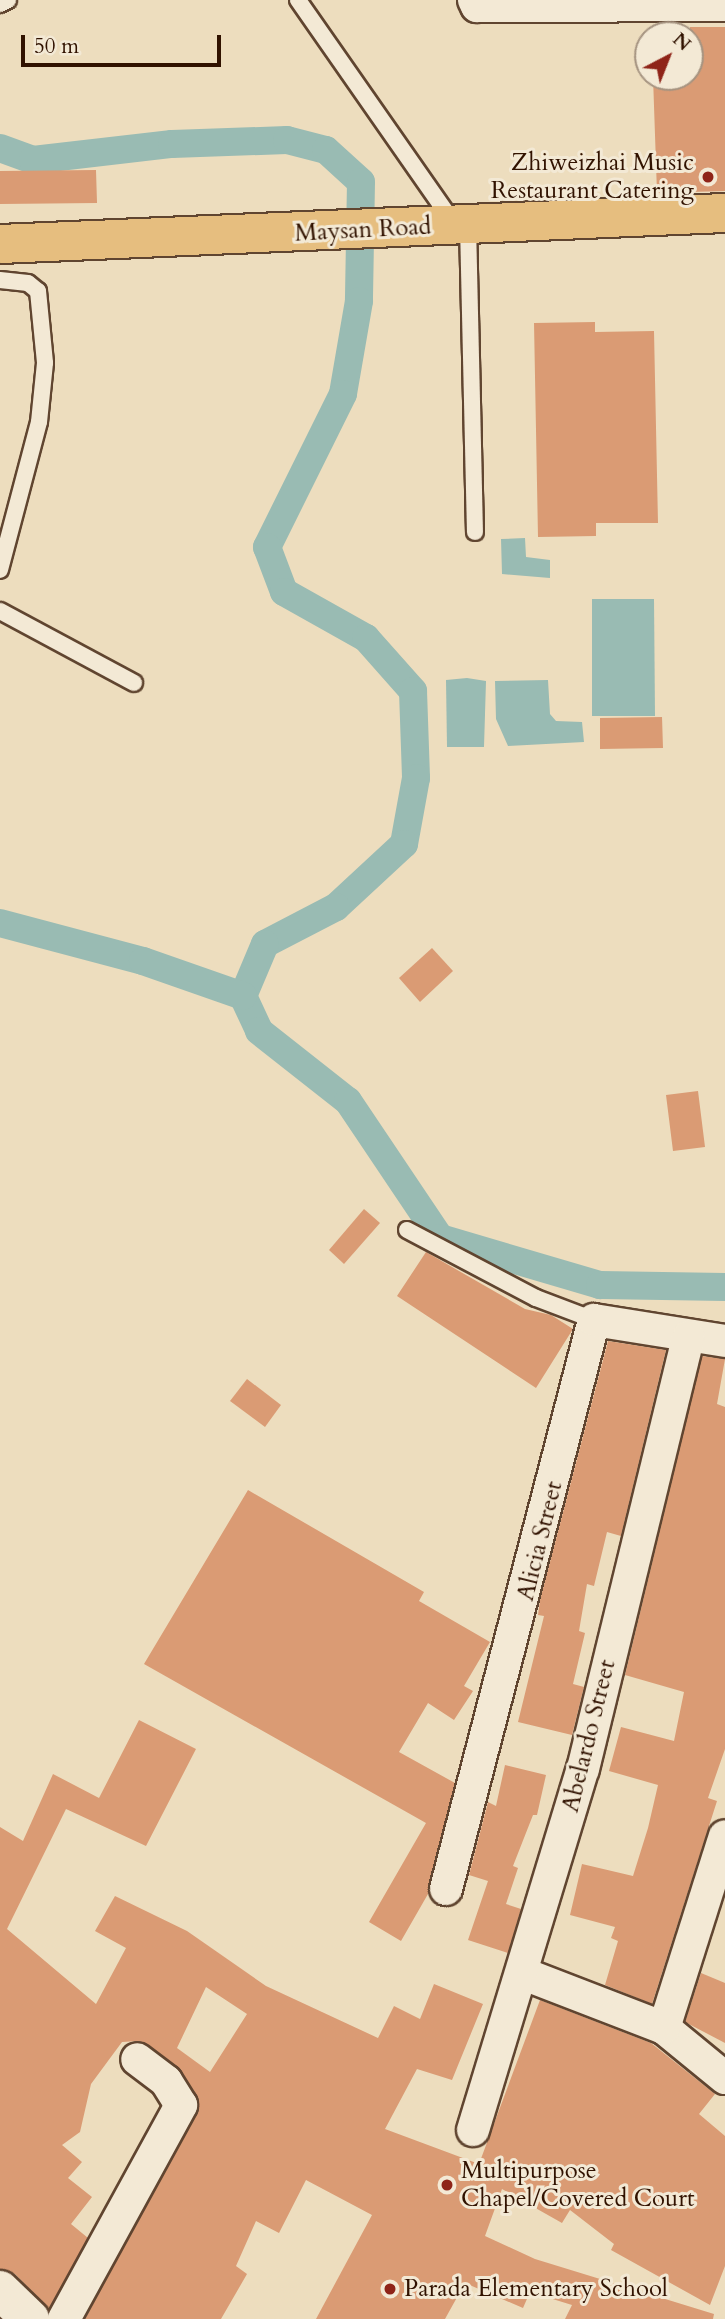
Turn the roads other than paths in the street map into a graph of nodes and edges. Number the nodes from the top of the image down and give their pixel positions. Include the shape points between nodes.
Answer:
1 (8, 0) edge
2 (298, 0) edge
3 (474, 0) edge
4 (0, 4) edge
5 (725, 5) edge
6 (725, 213) edge
7 (462, 226) junction
8 (0, 244) edge
9 (0, 280) edge
10 (475, 532) dead end
11 (0, 570) edge
12 (0, 611) edge
13 (134, 682) dead end
14 (407, 1230) dead end
15 (594, 1320) junction
16 (688, 1337) junction
17 (725, 1342) edge
18 (725, 1836) edge
19 (446, 1889) dead end
20 (524, 1973) junction
21 (664, 2028) junction
22 (137, 2059) dead end
23 (725, 2078) edge
24 (473, 2130) dead end
25 (0, 2290) edge
26 (30, 2319) edge
27 (64, 2319) edge

1 - 4 lane
2 - 7 lane
3 - 5 street via 477,6
6 - 7 main road, Maysan Road
7 - 8 main road, Maysan Road
7 - 10 lane
9 - 11 lane via 28,283 38,291 44,363 39,422
12 - 13 lane
14 - 15 lane via 536,1298
15 - 16 street
15 - 19 street, Alicia Street
16 - 17 street
16 - 20 street, Abelardo Street via 583,1769
18 - 21 street
20 - 21 street
20 - 24 street, Abelardo Street
21 - 23 street
22 - 27 street via 166,2081 181,2105
25 - 26 street

